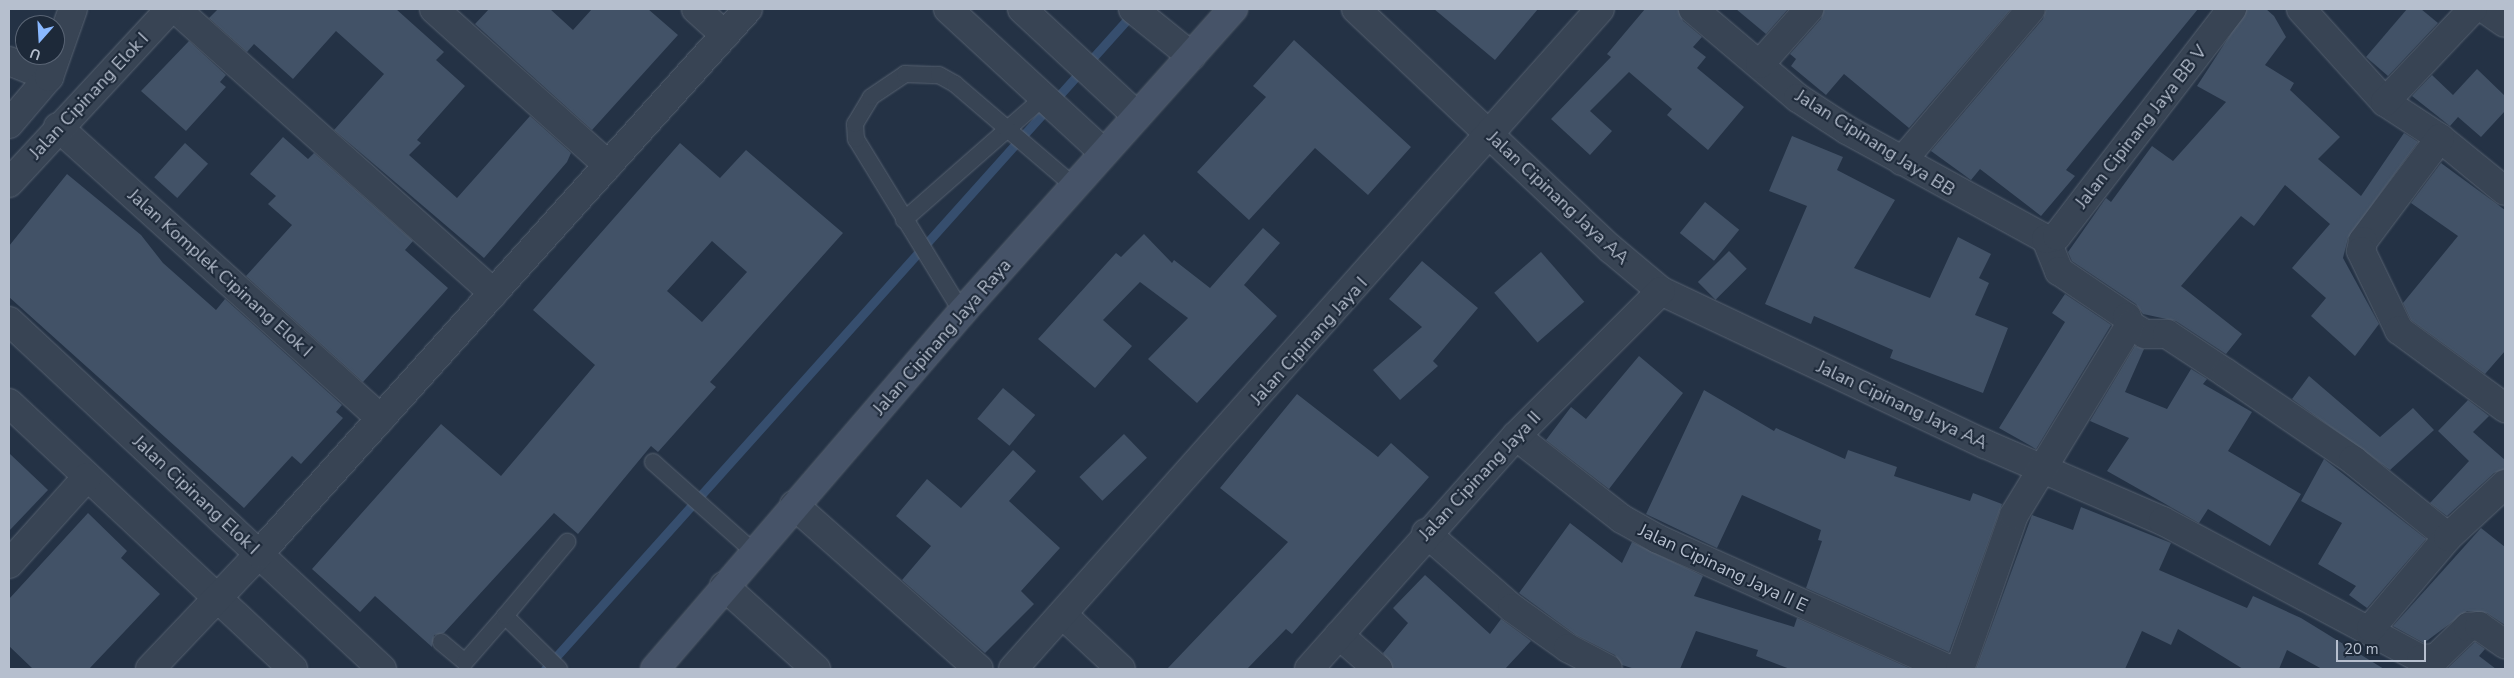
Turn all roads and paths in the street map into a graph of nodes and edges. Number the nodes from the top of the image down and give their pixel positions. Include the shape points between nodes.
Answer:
1 (73, 9) edge
2 (170, 9) edge
3 (176, 9) edge
4 (434, 9) edge
5 (696, 9) edge
6 (748, 9) edge
7 (948, 9) edge
8 (1022, 9) edge
9 (1133, 9) edge
10 (1234, 9) edge
11 (1356, 9) edge
12 (1600, 9) edge
13 (1693, 9) edge
14 (1809, 9) edge
15 (2031, 9) edge
16 (2232, 9) edge
17 (2301, 9) edge
18 (2473, 9) edge
19 (2505, 23) edge
20 (725, 35) junction
21 (1191, 56) junction
22 (9, 61) edge
23 (1760, 64) junction
24 (49, 77) junction
25 (1047, 99) junction
26 (2385, 102) junction
27 (1133, 112) junction
28 (9, 124) edge
29 (58, 127) junction
30 (1008, 132) junction
31 (1490, 136) junction
32 (2440, 138) junction
33 (1097, 147) junction
34 (1902, 161) junction
35 (608, 165) junction
36 (9, 183) edge
37 (1075, 187) junction
38 (2505, 191) edge
39 (904, 220) junction
40 (2046, 239) junction
41 (1661, 291) junction
42 (494, 293) junction
43 (962, 312) junction
44 (9, 322) edge
45 (2130, 325) junction
46 (9, 403) edge
47 (2505, 408) edge
48 (381, 419) junction
49 (1516, 436) junction
50 (653, 462) dead end
51 (2043, 469) junction
52 (87, 477) junction
53 (2505, 484) edge
54 (794, 505) junction
55 (1426, 533) junction
56 (2448, 537) junction
57 (568, 542) dead end
58 (754, 552) junction
59 (259, 554) junction
60 (9, 564) edge
61 (724, 586) junction
62 (216, 598) junction
63 (1063, 615) junction
64 (505, 616) junction
65 (2371, 628) junction
66 (1339, 635) junction
67 (441, 642) dead end
68 (2505, 644) edge
69 (2426, 665) edge
70 (150, 669) edge
71 (293, 669) edge
72 (382, 669) edge
73 (559, 669) edge
74 (655, 669) edge
75 (816, 669) edge
76 (979, 669) edge
77 (1013, 669) edge
78 (1120, 669) edge
79 (1309, 669) edge
80 (1378, 669) edge
81 (1608, 669) edge
82 (1949, 669) edge
83 (1960, 669) edge

1 - 24 street
2 - 29 street, Jalan Cipinang Elok I
3 - 42 street
4 - 35 street
5 - 20 street
6 - 20 street
7 - 25 street
8 - 27 street
9 - 21 street
10 - 21 main road, Jalan Cipinang Jaya Raya
11 - 31 street, Jalan Cipinang Jaya AA
12 - 31 street, Jalan Cipinang Jaya I
13 - 23 street, Jalan Cipinang Jaya BB
14 - 23 street
15 - 34 street
16 - 40 street, Jalan Cipinang Jaya BB V via 2057,236
17 - 26 street
18 - 19 street
18 - 26 street
20 - 35 street
21 - 27 main road, Jalan Cipinang Jaya Raya
22 - 24 street
23 - 34 street, Jalan Cipinang Jaya BB via 1798,98
24 - 28 street
25 - 30 lane
25 - 33 street
26 - 32 street
27 - 33 main road, Jalan Cipinang Jaya Raya
29 - 36 street, Jalan Cipinang Elok I
29 - 48 street, Jalan Komplek Cipinang Elok I
30 - 37 lane
30 - 39 lane
30 - 39 lane via 955,84 938,75 905,74 871,97 855,124 856,139
31 - 41 street, Jalan Cipinang Jaya AA
31 - 63 street, Jalan Cipinang Jaya I
32 - 38 street
32 - 47 street via 2363,241 2361,251 2399,330
33 - 37 main road, Jalan Cipinang Jaya Raya
34 - 40 street, Jalan Cipinang Jaya BB
35 - 42 street
37 - 43 main road, Jalan Cipinang Jaya Raya
39 - 43 lane
40 - 45 street via 2060,271 2127,317
41 - 49 street, Jalan Cipinang Jaya II
41 - 51 street, Jalan Cipinang Jaya AA
42 - 48 street
43 - 54 main road, Jalan Cipinang Jaya Raya
44 - 59 street, Jalan Cipinang Elok I
45 - 51 street
45 - 56 street via 2145,334 2167,334 2226,373 2353,460
46 - 52 street
48 - 59 street
49 - 55 street, Jalan Cipinang Jaya II
49 - 82 street, Jalan Cipinang Jaya II E via 1622,519 1658,539
50 - 58 lane
51 - 65 street, Jalan Cipinang Jaya AA via 2163,521
51 - 83 street via 2014,515
52 - 60 street
52 - 62 street
53 - 56 street
54 - 58 main road, Jalan Cipinang Jaya Raya
54 - 76 street
55 - 66 street, Jalan Cipinang Jaya II
55 - 81 street via 1512,608 1568,648
56 - 65 street
57 - 64 lane
58 - 61 main road, Jalan Cipinang Jaya Raya
59 - 62 street
59 - 72 street, Jalan Cipinang Elok I
61 - 74 main road, Jalan Cipinang Jaya Raya
61 - 75 street
62 - 70 street
62 - 71 street
63 - 77 street, Jalan Cipinang Jaya I
63 - 78 street
64 - 67 lane via 465,662
64 - 73 lane
65 - 69 street, Jalan Cipinang Jaya AA
66 - 79 street, Jalan Cipinang Jaya II
66 - 80 street
68 - 69 street, Jalan Cipinang Jaya AA via 2479,626 2468,627

